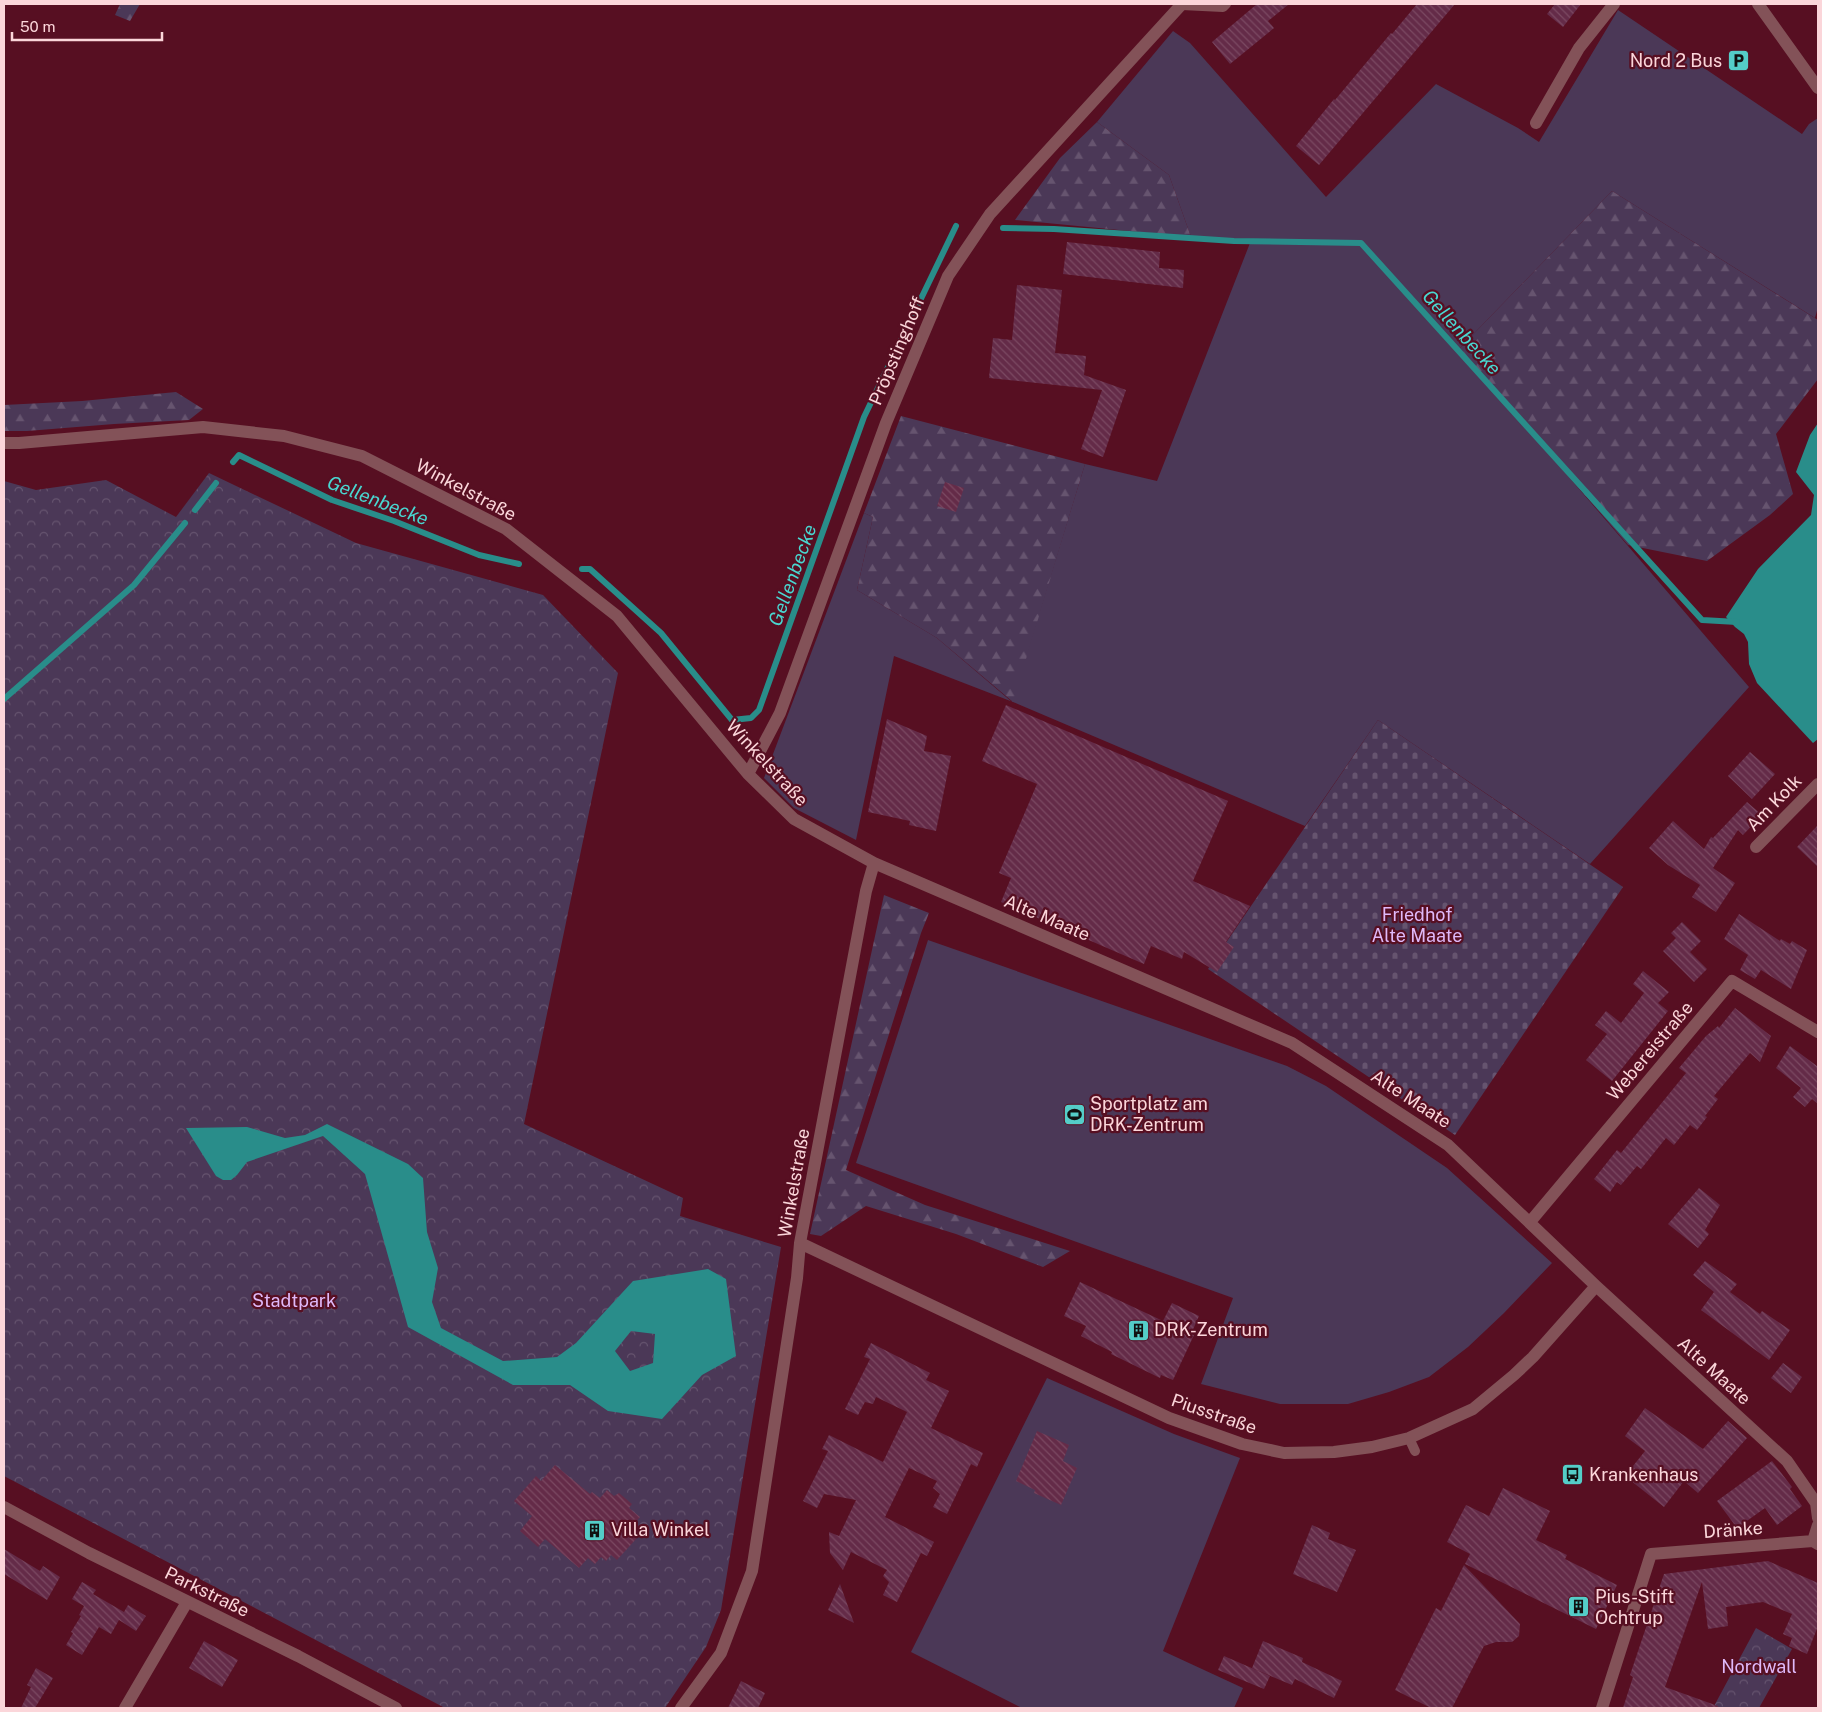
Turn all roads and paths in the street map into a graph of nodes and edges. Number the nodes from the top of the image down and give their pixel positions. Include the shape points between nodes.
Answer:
1 (1182, 4) edge
2 (1226, 4) edge
3 (1614, 4) edge
4 (1758, 4) edge
5 (1818, 88) edge
6 (1536, 123) dead end
7 (4, 442) edge
8 (748, 774) junction
9 (1818, 784) edge
10 (1756, 848) dead end
11 (874, 863) junction
12 (1818, 1032) edge
13 (1530, 1222) junction
14 (800, 1243) junction
15 (1596, 1286) junction
16 (1409, 1438) junction
17 (1415, 1451) dead end
18 (4, 1507) edge
19 (1818, 1518) edge
20 (1818, 1524) edge
21 (1816, 1542) edge
22 (187, 1602) junction
23 (125, 1708) edge
24 (396, 1708) edge
25 (681, 1708) edge
26 (1602, 1708) edge

1 - 2 lane via 1222,7
1 - 8 street, Pröpstinghoff via 990,214 948,276 886,423 780,713
3 - 6 street via 1579,48
4 - 5 street
7 - 8 street, Winkelstraße via 203,427 284,436 362,456 506,529 617,616
8 - 11 street, Winkelstraße via 794,819
9 - 10 street, Am Kolk
11 - 13 street, Alte Maate via 1292,1042 1448,1145
11 - 14 street, Winkelstraße via 866,891
12 - 13 street, Webereistraße via 1732,981
13 - 15 street, Alte Maate
14 - 16 street, Piusstraße via 1142,1406 1242,1444 1284,1453 1334,1452
14 - 25 street, Winkelstraße via 752,1571 721,1653
15 - 16 street, Piusstraße via 1533,1357 1495,1391 1472,1409
15 - 19 street, Alte Maate via 1788,1461 1816,1503
16 - 17 lane
18 - 22 street, Parkstraße
20 - 21 street
21 - 26 street, Dränke via 1650,1554
22 - 23 street
22 - 24 street, Parkstraße

